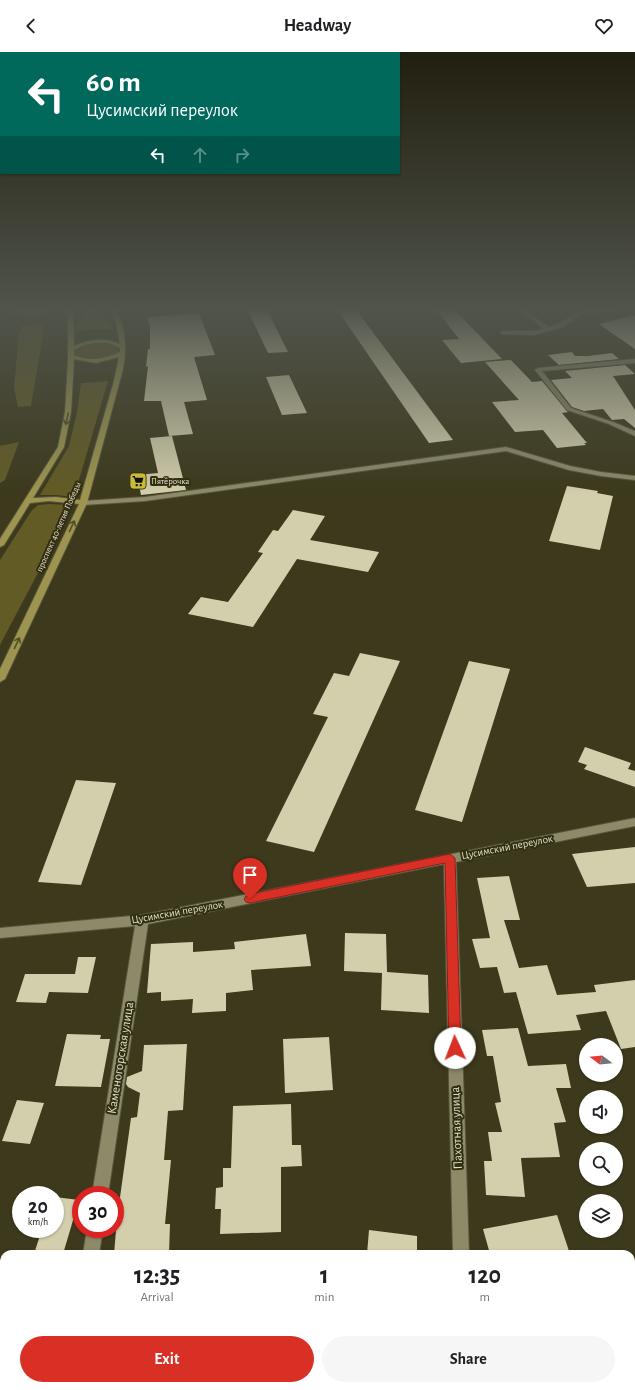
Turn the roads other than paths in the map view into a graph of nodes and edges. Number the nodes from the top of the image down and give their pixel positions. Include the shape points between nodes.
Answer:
1 (69, 370) edge
2 (117, 370) edge
3 (538, 370) edge
4 (635, 434) edge
5 (635, 478) edge
6 (29, 500) junction
7 (83, 503) junction
8 (0, 545) edge
9 (0, 679) edge
10 (635, 822) edge
11 (450, 858) junction
12 (142, 920) junction
13 (0, 933) edge
14 (101, 1186) edge
15 (94, 1238) edge
16 (92, 1250) edge
17 (461, 1250) edge

1 -> 6 main road via 68,412 61,447
2 - 7 main road, проспект 40-летия Победы via 91,481
3 - 4 street via 569,409
5 - 7 street via 570,469 506,449 145,499
6 - 7 main road via 66,499
6 - 8 main road
9 -> 7 main road, проспект 40-летия Победы
10 - 11 street, Цусимский переулок
11 - 12 street, Цусимский переулок
11 - 17 street, Пахотная улица
12 - 13 street, Цусимский переулок
12 - 14 street, Каменогорская улица
15 - 16 street

